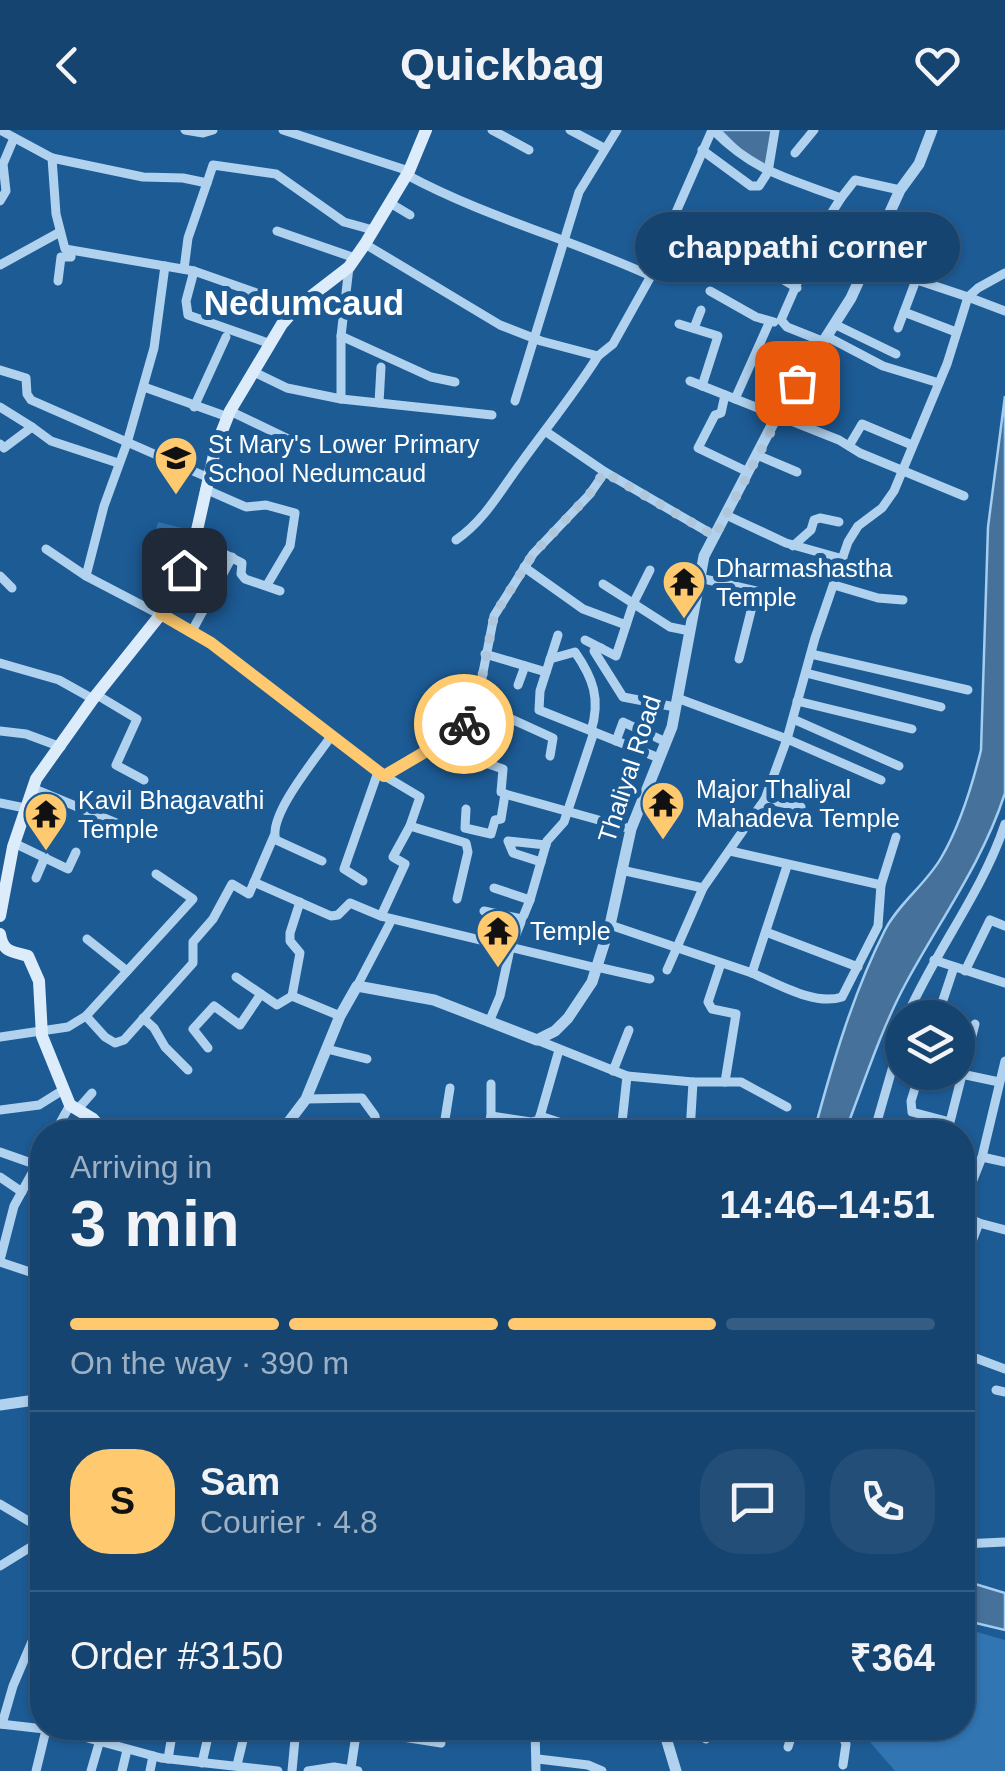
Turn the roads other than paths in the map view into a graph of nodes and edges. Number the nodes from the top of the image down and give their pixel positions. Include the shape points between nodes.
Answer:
1 (0, 130) edge
2 (185, 130) edge
3 (214, 130) edge
4 (283, 130) edge
5 (426, 130) edge
6 (492, 130) edge
7 (572, 130) edge
8 (616, 130) edge
9 (712, 130) edge
10 (775, 130) edge
11 (814, 130) edge
12 (932, 130) edge
13 (197, 132) edge
14 (14, 138) junction
15 (604, 148) junction
16 (528, 150) dead end
17 (702, 150) junction
18 (796, 153) dead end
19 (52, 158) junction
20 (768, 172) junction
21 (408, 173) junction
22 (207, 183) junction
23 (900, 190) junction
24 (841, 198) junction
25 (0, 201) edge
26 (390, 204) junction
27 (410, 215) dead end
28 (374, 230) junction
29 (277, 231) dead end
30 (60, 232) junction
31 (758, 236) dead end
32 (565, 243) junction
33 (365, 244) junction
34 (674, 251) junction
35 (71, 253) junction
36 (352, 262) junction
37 (804, 264) junction
38 (869, 264) junction
39 (0, 265) edge
40 (165, 266) junction
41 (760, 266) dead end
42 (189, 270) junction
43 (1005, 273) edge
44 (651, 276) junction
45 (708, 278) dead end
46 (916, 280) junction
47 (58, 281) dead end
48 (798, 288) junction
49 (710, 291) dead end
50 (968, 297) junction
51 (297, 307) junction
52 (701, 310) dead end
53 (1004, 311) edge
54 (904, 312) junction
55 (775, 322) junction
56 (679, 324) dead end
57 (834, 324) junction
58 (694, 328) junction
59 (898, 328) dead end
60 (956, 332) junction
61 (341, 336) junction
62 (226, 337) dead end
63 (533, 337) junction
64 (824, 338) junction
65 (268, 343) junction
66 (896, 354) dead end
67 (598, 356) junction
68 (380, 367) dead end
69 (0, 370) edge
70 (254, 372) junction
71 (690, 381) dead end
72 (455, 382) dead end
73 (938, 383) junction
74 (702, 386) junction
75 (144, 387) junction
76 (730, 397) junction
77 (341, 400) junction
78 (515, 401) dead end
79 (379, 403) junction
80 (0, 407) edge
81 (194, 407) junction
82 (229, 414) junction
83 (492, 414) dead end
84 (778, 415) junction
85 (32, 427) junction
86 (546, 431) junction
87 (128, 443) junction
88 (0, 444) edge
89 (912, 445) junction
90 (305, 446) dead end
91 (849, 446) junction
92 (757, 455) junction
93 (118, 463) junction
94 (903, 470) junction
95 (604, 472) junction
96 (748, 472) junction
97 (796, 472) dead end
98 (207, 483) junction
99 (964, 496) dead end
100 (726, 515) junction
101 (839, 522) dead end
102 (715, 536) junction
103 (195, 540) junction
104 (456, 540) dead end
105 (792, 546) junction
106 (46, 549) dead end
107 (232, 558) junction
108 (843, 559) junction
109 (524, 567) junction
110 (650, 570) dead end
111 (0, 576) edge
112 (86, 576) junction
113 (700, 578) junction
114 (268, 584) junction
115 (603, 584) dead end
116 (834, 586) junction
117 (12, 588) dead end
118 (280, 591) dead end
119 (903, 600) dead end
120 (633, 604) junction
121 (161, 614) junction
122 (626, 624) junction
123 (192, 631) junction
124 (690, 631) junction
125 (558, 635) dead end
126 (586, 640) dead end
127 (601, 648) junction
128 (485, 654) junction
129 (811, 654) junction
130 (550, 659) junction
131 (739, 659) dead end
132 (0, 663) edge
133 (525, 666) junction
134 (546, 672) junction
135 (806, 672) junction
136 (518, 685) dead end
137 (968, 690) dead end
138 (95, 697) junction
139 (797, 702) junction
140 (476, 703) junction
141 (676, 703) junction
142 (940, 707) dead end
143 (792, 719) junction
144 (912, 729) dead end
145 (0, 731) edge
146 (593, 731) junction
147 (332, 735) junction
148 (787, 740) junction
149 (616, 741) junction
150 (666, 742) junction
151 (436, 746) junction
152 (61, 747) junction
153 (868, 752) junction
154 (550, 756) dead end
155 (659, 758) junction
156 (898, 766) dead end
157 (859, 771) junction
158 (381, 774) junction
159 (144, 780) dead end
160 (882, 780) dead end
161 (32, 788) junction
162 (505, 794) junction
163 (765, 799) junction
164 (0, 802) edge
165 (24, 808) junction
166 (801, 808) dead end
167 (466, 810) dead end
168 (568, 812) junction
169 (1005, 824) edge
170 (121, 825) dead end
171 (410, 826) junction
172 (464, 828) junction
173 (631, 828) junction
174 (274, 836) junction
175 (896, 838) dead end
176 (461, 840) junction
177 (546, 844) junction
178 (9, 845) edge
179 (730, 851) junction
180 (76, 852) dead end
181 (45, 856) junction
182 (322, 861) dead end
183 (541, 862) junction
184 (787, 866) junction
185 (621, 870) junction
186 (156, 874) dead end
187 (36, 878) dead end
188 (363, 881) dead end
189 (254, 882) junction
190 (882, 885) junction
191 (494, 888) dead end
192 (702, 888) junction
193 (457, 900) dead end
194 (530, 900) junction
195 (300, 902) junction
196 (484, 911) dead end
197 (0, 916) edge
198 (386, 918) junction
199 (522, 920) junction
200 (610, 925) junction
201 (1005, 926) edge
202 (766, 932) junction
203 (0, 934) edge
204 (87, 939) dead end
205 (676, 948) junction
206 (510, 949) junction
207 (934, 960) junction
208 (721, 963) junction
209 (858, 967) junction
210 (597, 968) junction
211 (960, 969) junction
212 (667, 970) dead end
213 (127, 971) junction
214 (752, 974) junction
215 (236, 977) dead end
216 (650, 979) dead end
217 (1005, 983) edge
218 (357, 986) junction
219 (261, 994) junction
220 (292, 996) junction
221 (915, 1000) edge
222 (945, 1000) edge
223 (86, 1016) junction
224 (340, 1016) junction
225 (144, 1018) junction
226 (490, 1022) junction
227 (629, 1030) dead end
228 (42, 1033) junction
229 (0, 1037) edge
230 (537, 1040) junction
231 (208, 1048) dead end
232 (327, 1049) junction
233 (559, 1050) junction
234 (367, 1059) dead end
235 (1005, 1061) edge
236 (188, 1070) dead end
237 (613, 1072) junction
238 (627, 1076) junction
239 (975, 1077) edge
240 (693, 1082) junction
241 (725, 1082) junction
242 (999, 1082) junction
243 (491, 1084) dead end
244 (450, 1088) dead end
245 (63, 1090) junction
246 (886, 1090) edge
247 (914, 1090) edge
248 (955, 1090) edge
249 (92, 1093) dead end
250 (306, 1099) junction
251 (788, 1107) dead end
252 (73, 1108) junction
253 (0, 1110) edge
254 (491, 1116) junction
255 (540, 1116) junction
256 (64, 1120) edge
257 (94, 1120) edge
258 (289, 1120) edge
259 (376, 1120) edge
260 (446, 1120) edge
261 (490, 1120) edge
262 (518, 1120) edge
263 (534, 1120) edge
264 (552, 1120) edge
265 (622, 1120) edge
266 (691, 1120) edge
267 (877, 1120) edge
268 (936, 1120) edge
269 (950, 1120) edge
270 (0, 1152) edge
271 (982, 1157) junction
272 (30, 1158) edge
273 (1005, 1162) edge
274 (975, 1172) edge
275 (0, 1177) edge
276 (30, 1178) edge
277 (22, 1192) junction
278 (975, 1221) edge
279 (978, 1222) junction
280 (975, 1229) edge
281 (1005, 1230) edge
282 (0, 1261) edge
283 (30, 1272) edge
284 (975, 1357) edge
285 (1005, 1369) edge
286 (30, 1400) edge
287 (0, 1404) edge
288 (0, 1504) edge
289 (30, 1522) edge
290 (1005, 1542) edge
291 (975, 1543) edge
292 (30, 1547) edge
293 (0, 1566) edge
294 (30, 1646) edge
295 (1, 1724) edge
296 (30, 1728) edge
297 (44, 1740) edge
298 (100, 1740) joint
299 (172, 1740) edge
300 (207, 1740) edge
301 (241, 1740) edge
302 (295, 1740) edge
303 (356, 1740) edge
304 (418, 1740) edge
305 (536, 1740) edge
306 (667, 1740) edge
307 (790, 1740) edge
308 (844, 1740) edge
309 (441, 1743) dead end
310 (788, 1747) dead end
311 (127, 1750) junction
312 (153, 1756) junction
313 (538, 1758) junction
314 (168, 1759) junction
315 (202, 1763) junction
316 (843, 1765) dead end
317 (231, 1767) edge
318 (355, 1770) edge
319 (36, 1771) edge
320 (92, 1771) edge
321 (122, 1771) edge
322 (150, 1771) edge
323 (278, 1771) edge
324 (292, 1771) edge
325 (308, 1771) edge
326 (536, 1771) edge
327 (602, 1771) edge
328 (676, 1771) edge

1 - 14 street
2 - 13 street
3 - 13 street
4 - 21 street
5 - 21 main road
6 - 16 street
7 - 15 street
8 - 15 street
9 - 17 street
9 - 20 street
10 - 20 street
11 - 18 street
12 - 23 street, Thaliyal Road
14 - 19 street
14 - 25 street
15 - 32 street via 584,180
17 - 20 street via 751,186 759,186
17 - 34 street via 670,226
19 - 22 street
19 - 30 street
20 - 24 street
21 - 26 main road
21 - 32 street
22 - 28 street via 214,165 276,174 344,222
22 - 42 street via 188,238
23 - 24 street via 855,180
23 - 38 street, Thaliyal Road
24 - 37 street
26 - 27 street
26 - 28 main road
28 - 33 main road
29 - 36 street
30 - 35 street
30 - 39 street
31 - 37 street
32 - 44 street
32 - 63 street
33 - 36 main road
33 - 63 street via 500,325
34 - 44 street via 666,271
34 - 45 street
35 - 40 street
35 - 47 street via 61,257
36 - 51 main road
36 - 61 street
37 - 48 street
38 - 46 street
38 - 57 street, Thaliyal Road
40 - 42 street
40 - 75 street
41 - 48 street
42 - 51 street
42 - 65 street via 188,315
43 - 50 street
44 - 67 street via 613,344
46 - 50 street
46 - 54 street
48 - 55 street
49 - 55 street
50 - 53 street
50 - 60 street
51 - 65 main road
52 - 58 street
54 - 59 street
54 - 60 street
55 - 64 street
55 - 76 street
56 - 58 street
57 - 64 street, Thaliyal Road
57 - 66 street
58 - 74 street via 718,336
60 - 73 street
61 - 72 street
61 - 77 street
62 - 81 street
63 - 67 street
63 - 78 street
64 - 73 street
64 - 84 street, Thaliyal Road
65 - 70 main road
67 - 86 street
68 - 79 street
69 - 87 street via 26,378 31,400
70 - 77 street via 287,388
70 - 82 main road
71 - 74 street
73 - 89 street
74 - 76 street
75 - 81 street
75 - 87 street
76 - 84 street
76 - 96 street via 698,448
77 - 79 street
79 - 83 street
80 - 85 street
81 - 82 street
82 - 90 street
82 - 98 main road
84 - 91 street
84 - 92 street, Thaliyal Road
85 - 88 street via 4,448
85 - 93 street via 51,441
86 - 95 street
86 - 104 street via 484,516
87 - 93 street
87 - 98 street
89 - 91 street via 862,424
89 - 94 street
91 - 94 street
92 - 96 street, Thaliyal Road
92 - 97 street
93 - 112 street
94 - 99 street
94 - 108 street via 888,501 858,526
95 - 102 street
95 - 109 street
96 - 100 street, Thaliyal Road
98 - 103 main road
98 - 114 street via 246,507 295,513 290,546
100 - 102 street, Thaliyal Road
100 - 105 street
101 - 105 street via 814,520
102 - 113 street, Thaliyal Road
103 - 107 street
103 - 121 main road via 173,600
105 - 108 street
106 - 112 street
107 - 114 street via 242,563 246,579
107 - 123 street
108 - 116 street
109 - 122 street via 583,610
109 - 128 street via 494,616
110 - 120 street
111 - 117 street
112 - 121 street
113 - 124 street, Thaliyal Road
113 - 131 street via 756,591
114 - 118 street
115 - 120 street
116 - 119 street
116 - 129 street
120 - 122 street
120 - 124 street
121 - 123 street
121 - 138 main road
122 - 127 street via 616,656
123 - 147 street
124 - 141 street, Thaliyal Road
125 - 130 street
126 - 127 street
127 - 141 street via 594,651 623,697
128 - 133 street
128 - 140 street
129 - 135 street
129 - 137 street
130 - 134 street
130 - 146 street via 574,652 592,678
132 - 138 street
133 - 134 street
133 - 136 street
134 - 146 street via 538,710
135 - 139 street
135 - 142 street
138 - 152 main road
138 - 159 street via 138,719 116,765
139 - 143 street
139 - 144 street
140 - 151 street via 463,726
140 - 154 street via 553,738
141 - 148 street
141 - 150 street, Thaliyal Road
143 - 148 street
143 - 153 street
145 - 152 street
146 - 149 street
146 - 168 street
147 - 158 street
147 - 174 street via 280,812
148 - 157 street
148 - 163 street
149 - 150 street via 622,722
149 - 155 street
150 - 155 street, Thaliyal Road
151 - 158 street
151 - 162 street via 503,769
152 - 161 main road
153 - 156 street
153 - 157 street
155 - 173 street, Thaliyal Road
157 - 160 street
158 - 171 street via 420,797
158 - 188 street via 344,868
161 - 165 main road
161 - 170 street
162 - 168 street
162 - 172 street via 491,834
163 - 166 street
163 - 179 street
164 - 165 street
165 - 178 main road
167 - 172 street
168 - 173 street
168 - 177 street
169 - 207 street via 995,854
171 - 176 street
171 - 198 street via 393,857 405,864
172 - 176 street
173 - 185 street, Thaliyal Road
174 - 182 street
174 - 189 street
175 - 190 street
176 - 193 street via 468,852
177 - 183 street
177 - 183 street via 508,841 513,854
178 - 181 street
178 - 197 main road
179 - 184 street
179 - 192 street
180 - 181 street via 68,868
181 - 187 street
183 - 194 street
184 - 190 street
184 - 202 street
185 - 192 street
185 - 200 street, Thaliyal Road
186 - 213 street via 194,898
189 - 195 street
189 - 225 street via 249,894 232,884 193,942 193,964
190 - 209 street via 878,926
191 - 194 street
192 - 205 street
194 - 199 street
195 - 198 street via 331,916 350,903
195 - 220 street via 290,933 300,953
196 - 199 street
198 - 206 street
198 - 218 street
199 - 206 street
200 - 205 street
200 - 210 street, Thaliyal Road
201 - 211 street via 990,920
202 - 209 street
202 - 214 street
203 - 228 main road via 6,951 28,956 35,968
204 - 213 street
205 - 208 street
205 - 212 street
206 - 210 street
206 - 226 street
207 - 211 street
207 - 221 street
208 - 214 street
208 - 241 street via 708,1002 736,1014
209 - 214 street via 836,1000
210 - 216 street
210 - 230 street, Thaliyal Road via 568,1018
211 - 217 street
211 - 222 street
213 - 223 street
215 - 219 street
218 - 224 street
218 - 226 street via 408,993
219 - 220 street via 277,1005
219 - 231 street via 240,1025 214,1006 193,1030
220 - 224 street
223 - 225 street via 115,1043
223 - 228 street
224 - 232 street
225 - 236 street
226 - 230 street
227 - 237 street
228 - 229 street
228 - 245 main road
230 - 233 street
232 - 234 street
232 - 250 street
233 - 237 street
233 - 255 street
235 - 242 street
237 - 238 street
238 - 240 street
238 - 265 street
239 - 242 street
240 - 241 street
240 - 266 street
241 - 251 street via 741,1082
242 - 271 street
243 - 254 street
244 - 260 street
245 - 252 main road
245 - 253 street via 39,1105
246 - 267 street
247 - 268 street via 912,1112
248 - 269 street
249 - 252 street
250 - 258 street
250 - 259 street via 362,1098
252 - 256 street
252 - 257 main road
254 - 261 street
254 - 262 street
255 - 263 street
255 - 264 street
270 - 272 street
271 - 273 street
271 - 274 street
275 - 277 street
276 - 277 street
277 - 282 street
278 - 279 street
279 - 280 street
279 - 281 street
282 - 283 street
284 - 285 street
286 - 287 street
288 - 289 street
290 - 291 street
292 - 293 street
294 - 295 street
295 - 296 street
297 - 319 street
298 - 311 street
298 - 320 street
299 - 314 street
300 - 315 street
301 - 317 street
302 - 324 street
303 - 318 street
304 - 309 street
305 - 313 street
306 - 328 street
307 - 310 street
308 - 316 street
311 - 312 street
311 - 321 street
312 - 314 street
312 - 322 street
313 - 326 street
313 - 327 street
314 - 315 street
315 - 317 street
317 - 323 street
318 - 325 street

